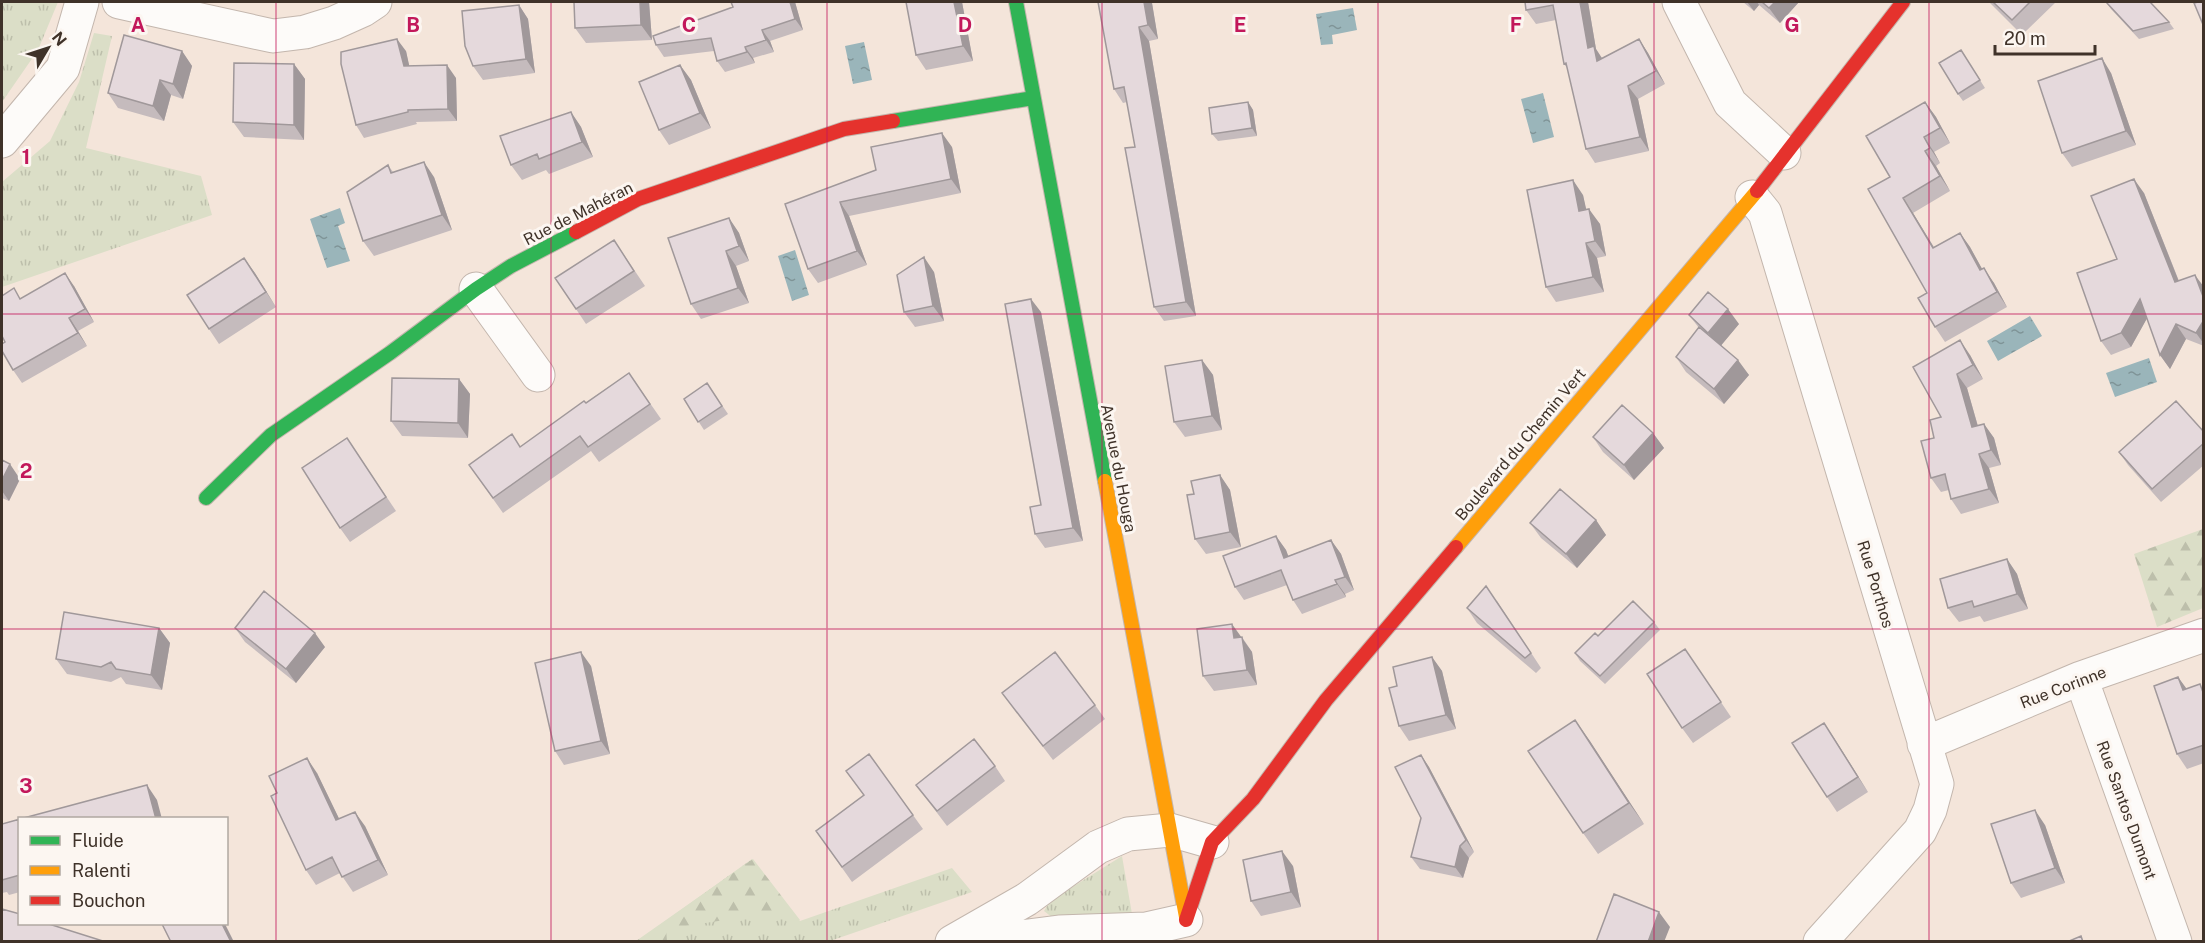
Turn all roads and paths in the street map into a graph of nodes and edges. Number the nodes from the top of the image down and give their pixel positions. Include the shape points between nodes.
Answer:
1 (82, 2) edge
2 (119, 2) edge
3 (375, 2) edge
4 (1016, 2) edge
5 (1679, 2) edge
6 (1903, 2) edge
7 (1033, 98) junction
8 (2, 141) edge
9 (1784, 153) junction
10 (1752, 197) junction
11 (476, 289) junction
12 (538, 375) dead end
13 (206, 498) dead end
14 (2204, 635) edge
15 (2081, 678) junction
16 (1924, 744) junction
17 (1170, 830) junction
18 (1212, 842) junction
19 (1187, 925) junction
20 (952, 942) edge
21 (984, 942) edge
22 (1820, 942) edge
23 (2175, 942) edge

1 - 8 street via 63,68
2 - 3 street via 273,36 334,23
4 - 7 street, Avenue du Houga
5 - 9 street via 1730,104
6 - 9 street, Boulevard du Chemin Vert
7 - 11 street, Rue de Mahéran via 844,129 659,192 511,266
7 - 17 street, Avenue du Houga
9 - 10 street, Boulevard du Chemin Vert
10 - 16 street, Rue Porthos via 1765,213
10 - 18 street, Boulevard du Chemin Vert via 1326,699 1252,799
11 - 12 street
11 - 13 street, Rue de Mahéran via 271,435
14 - 15 street, Rue Corinne
15 - 16 street, Rue Corinne
15 - 23 street, Rue Santos Dumont
16 - 22 street, Rue Porthos via 1937,784 1920,831
17 - 18 street
17 - 19 street, Avenue du Houga
17 - 20 street via 1128,834 1098,847 1027,899
18 - 19 street, Boulevard du Chemin Vert
19 - 21 street via 1059,932

